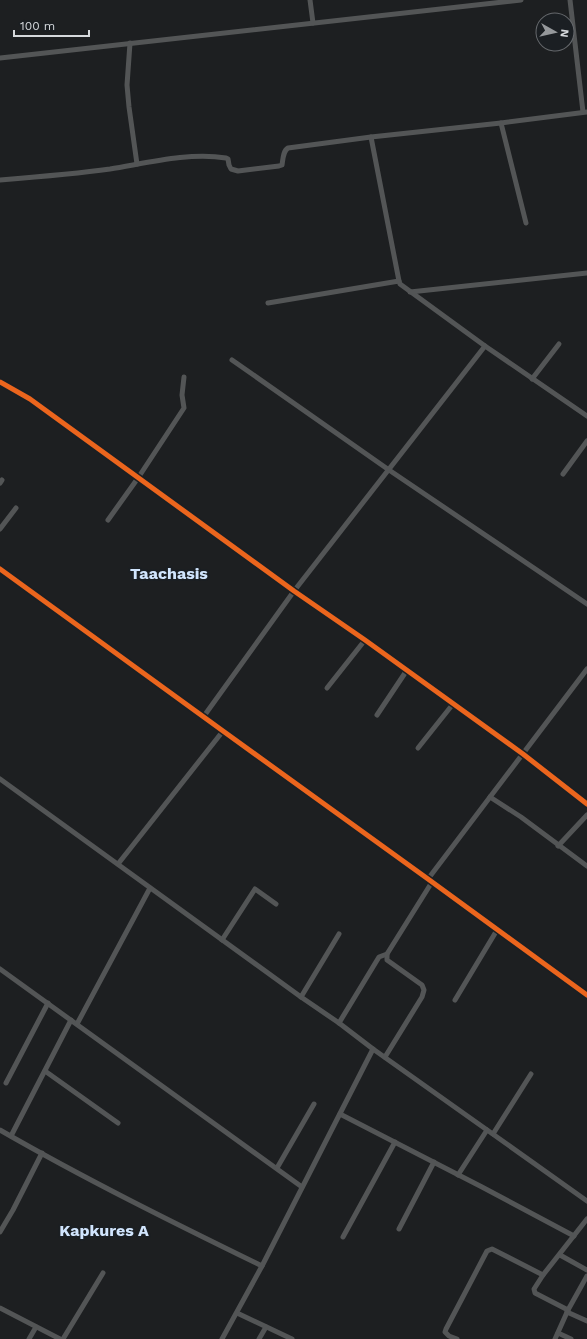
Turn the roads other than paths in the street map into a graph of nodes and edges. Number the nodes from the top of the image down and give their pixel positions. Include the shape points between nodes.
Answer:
1 (310, 0) edge
2 (521, 0) edge
3 (570, 0) edge
4 (313, 23) junction
5 (130, 43) junction
6 (0, 58) edge
7 (586, 113) edge
8 (501, 123) junction
9 (371, 137) junction
10 (137, 164) junction
11 (0, 180) edge
12 (526, 223) dead end
13 (587, 273) edge
14 (399, 281) junction
15 (410, 292) junction
16 (268, 303) dead end
17 (559, 344) dead end
18 (485, 346) junction
19 (232, 360) dead end
20 (184, 377) dead end
21 (532, 379) junction
22 (1, 384) edge
23 (587, 416) edge
24 (587, 441) edge
25 (389, 470) junction
26 (563, 474) dead end
27 (138, 478) junction
28 (16, 508) dead end
29 (108, 520) dead end
30 (0, 529) edge
31 (0, 569) edge
32 (294, 592) junction
33 (587, 604) edge
34 (365, 640) junction
35 (587, 669) edge
36 (407, 670) junction
37 (327, 688) dead end
38 (453, 704) junction
39 (377, 715) dead end
40 (204, 716) junction
41 (223, 731) junction
42 (418, 748) dead end
43 (523, 754) junction
44 (0, 779) edge
45 (490, 796) junction
46 (587, 804) edge
47 (587, 815) edge
48 (558, 846) junction
49 (118, 864) junction
50 (587, 866) edge
51 (430, 880) junction
52 (150, 888) junction
53 (276, 904) dead end
54 (497, 930) junction
55 (339, 934) dead end
56 (222, 940) junction
57 (387, 954) junction
58 (0, 969) edge
59 (587, 995) edge
60 (301, 997) junction
61 (455, 1000) dead end
62 (48, 1003) junction
63 (71, 1020) junction
64 (340, 1023) junction
65 (76, 1024) junction
66 (373, 1049) junction
67 (385, 1057) junction
68 (45, 1071) junction
69 (531, 1074) dead end
70 (6, 1083) dead end
71 (314, 1104) dead end
72 (340, 1114) junction
73 (118, 1123) dead end
74 (0, 1130) edge
75 (487, 1130) junction
76 (493, 1134) junction
77 (11, 1136) junction
78 (395, 1142) junction
79 (42, 1153) junction
80 (434, 1162) junction
81 (278, 1168) junction
82 (458, 1175) junction
83 (302, 1187) junction
84 (587, 1201) edge
85 (587, 1219) edge
86 (399, 1229) dead end
87 (0, 1232) edge
88 (574, 1236) junction
89 (343, 1237) dead end
90 (560, 1255) junction
91 (262, 1266) junction
92 (587, 1270) edge
93 (103, 1273) dead end
94 (543, 1275) junction
95 (587, 1276) edge
96 (0, 1308) edge
97 (568, 1311) junction
98 (237, 1313) junction
99 (587, 1321) edge
100 (36, 1327) junction
101 (266, 1327) junction
102 (558, 1333) junction
103 (30, 1339) edge
104 (60, 1339) edge
105 (64, 1339) edge
106 (222, 1339) edge
107 (259, 1339) edge
108 (292, 1339) edge
109 (457, 1339) edge
110 (555, 1339) edge
111 (571, 1339) edge

1 - 4 street
2 - 4 street
3 - 7 street
4 - 5 street
5 - 6 street
5 - 10 street via 128,107
7 - 8 street
8 - 9 street
8 - 12 street
9 - 10 street via 288,148 280,166 238,171 229,165 228,159 222,157 165,159
9 - 14 street
10 - 11 street
13 - 15 street
14 - 15 street
14 - 16 street
15 - 18 street
17 - 21 street
18 - 21 street
18 - 25 street
19 - 25 street
20 - 27 street via 184,408
21 - 23 street
22 - 27 street via 30,399
24 - 26 street
25 - 32 street
25 - 33 street
27 - 29 street
27 - 32 street
28 - 30 street
31 - 40 street
32 - 34 street
32 - 40 street
34 - 36 street
34 - 37 street
35 - 43 street
36 - 38 street
36 - 39 street
38 - 42 street
38 - 43 street
40 - 41 street
41 - 49 street
41 - 51 street
43 - 45 street
43 - 46 street
44 - 49 street
45 - 48 street
45 - 51 street
47 - 48 street
48 - 50 street
49 - 52 street
51 - 54 street
51 - 57 street
52 - 56 street
52 - 65 street
53 - 56 street via 255,889
54 - 59 street
54 - 61 street
55 - 60 street
56 - 60 street
57 - 64 street via 379,957
57 - 67 street via 387,960 422,985 424,990
58 - 62 street
60 - 64 street
62 - 63 street
62 - 70 street
63 - 65 street
63 - 68 street
64 - 66 street
65 - 81 street
66 - 67 street
66 - 72 street
67 - 75 street
68 - 73 street
68 - 77 street
69 - 76 street
71 - 81 street
72 - 78 street
72 - 83 street
74 - 77 street
75 - 76 street
75 - 82 street
76 - 84 street
77 - 79 street
78 - 80 street
78 - 89 street
79 - 87 street
79 - 91 street
80 - 82 street
80 - 86 street
81 - 83 street
82 - 88 street
83 - 91 street
85 - 88 street
88 - 90 street
90 - 92 street
90 - 94 street
91 - 98 street
93 - 105 street
94 - 97 street via 534,1292
94 - 109 street via 492,1249 487,1250 446,1329 448,1335
95 - 97 street
96 - 100 street
97 - 99 street
97 - 102 street
98 - 101 street
98 - 106 street
100 - 103 street
100 - 104 street
101 - 107 street
101 - 108 street
102 - 110 street
102 - 111 street

